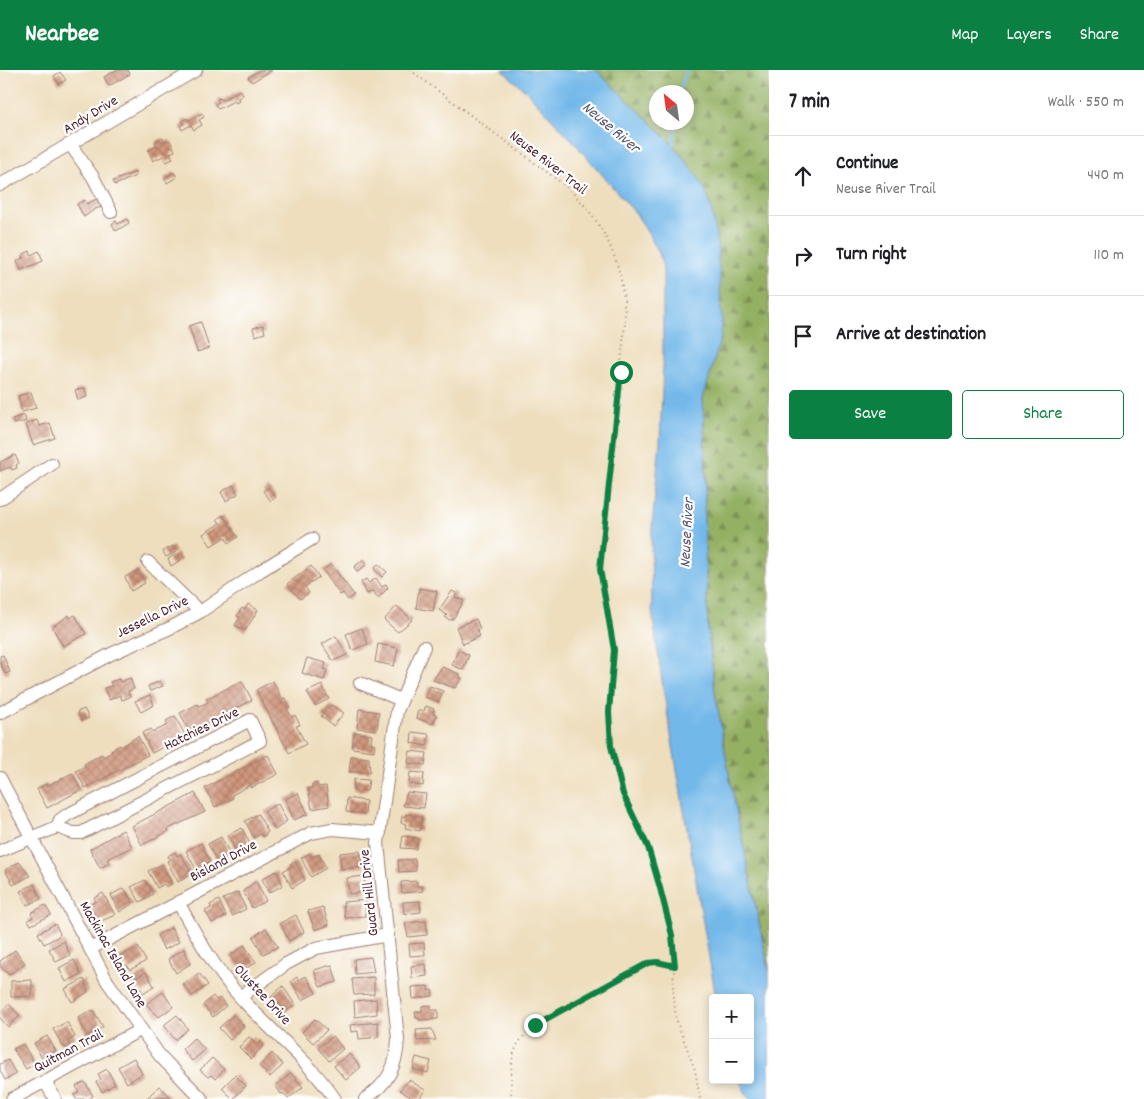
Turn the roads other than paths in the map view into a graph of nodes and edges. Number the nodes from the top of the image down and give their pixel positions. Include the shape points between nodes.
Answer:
1 (196, 70) edge
2 (70, 144) junction
3 (0, 185) edge
4 (111, 212) dead end
5 (52, 464) dead end
6 (0, 499) edge
7 (312, 540) dead end
8 (148, 562) dead end
9 (200, 612) junction
10 (424, 647) dead end
11 (360, 683) dead end
12 (401, 700) junction
13 (0, 713) edge
14 (0, 778) edge
15 (58, 827) junction
16 (380, 833) junction
17 (33, 837) junction
18 (0, 851) edge
19 (178, 902) junction
20 (388, 936) junction
21 (90, 949) junction
22 (240, 997) junction
23 (140, 1030) junction
24 (45, 1081) junction
25 (370, 1098) edge
26 (12, 1099) edge
27 (54, 1099) edge
28 (202, 1099) edge
29 (335, 1099) edge

1 - 2 street, Andy Drive
2 - 3 street, Andy Drive
2 - 4 street via 93,177
5 - 6 street
7 - 9 street, Jessella Drive
8 - 9 street
9 - 13 street, Jessella Drive via 111,654
10 - 12 street, Guard Hill Drive
11 - 12 street
12 - 16 street, Guard Hill Drive
14 - 17 street, Mackinac Island Lane
15 - 15 street, Hatchies Drive via 81,833 260,741 250,720 67,815 60,820
15 - 17 street, Hatchies Drive
16 - 19 street, Bisland Drive via 332,829 312,833
16 - 20 street, Guard Hill Drive via 378,843
17 - 18 street, Hatchies Drive
17 - 21 street, Mackinac Island Lane
19 - 21 street, Bisland Drive
19 - 22 street, Olustee Drive via 216,966
20 - 22 street via 316,948 286,964
20 - 25 street, Guard Hill Drive via 398,1053 389,1076
21 - 23 street, Mackinac Island Lane
22 - 29 street, Olustee Drive via 313,1069
23 - 24 street, Quitman Trail
23 - 28 street, Mackinac Island Lane via 160,1056
24 - 26 street, Quitman Trail
24 - 27 street

